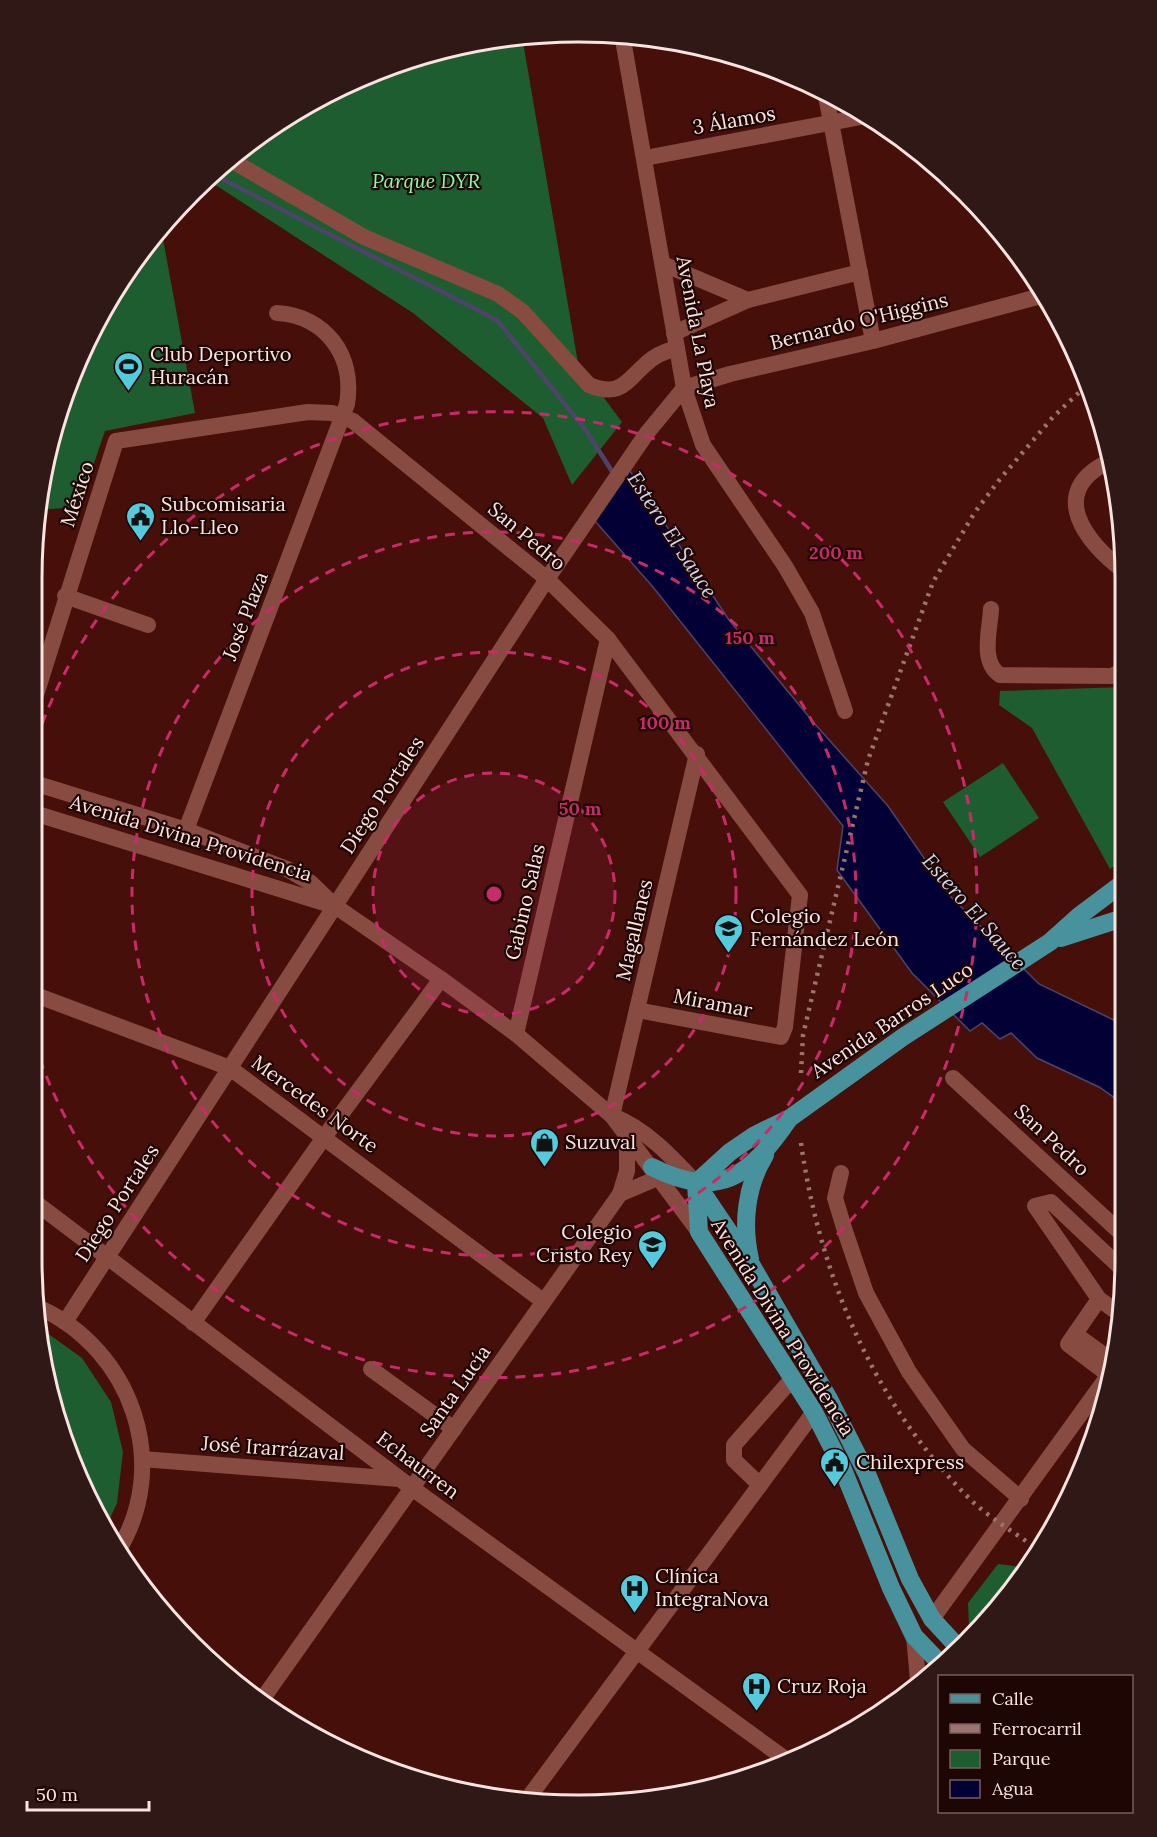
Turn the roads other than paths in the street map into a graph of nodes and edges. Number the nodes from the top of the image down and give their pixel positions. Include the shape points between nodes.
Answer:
1 (624, 44) edge
2 (827, 103) edge
3 (854, 118) edge
4 (831, 123) junction
5 (645, 158) junction
6 (238, 164) edge
7 (663, 264) junction
8 (860, 272) junction
9 (1036, 298) edge
10 (748, 300) junction
11 (277, 313) dead end
12 (675, 340) junction
13 (873, 341) junction
14 (684, 388) junction
15 (343, 416) junction
16 (116, 441) joint
17 (1103, 466) edge
18 (1115, 564) edge
19 (547, 579) junction
20 (65, 596) junction
21 (991, 609) dead end
22 (148, 625) dead end
23 (608, 639) junction
24 (42, 674) edge
25 (1115, 674) edge
26 (845, 711) dead end
27 (697, 754) junction
28 (42, 785) edge
29 (42, 815) edge
30 (186, 830) junction
31 (1115, 889) edge
32 (335, 906) junction
33 (1115, 921) edge
34 (1050, 942) junction
35 (441, 979) junction
36 (42, 997) edge
37 (637, 1010) junction
38 (516, 1034) junction
39 (781, 1038) joint
40 (230, 1068) junction
41 (953, 1078) dead end
42 (612, 1116) junction
43 (790, 1118) junction
44 (325, 1136) junction
45 (627, 1138) junction
46 (770, 1147) junction
47 (656, 1172) junction
48 (841, 1173) dead end
49 (696, 1183) junction
50 (620, 1194) junction
51 (42, 1208) edge
52 (1115, 1227) edge
53 (699, 1232) junction
54 (107, 1257) junction
55 (1115, 1262) edge
56 (752, 1266) junction
57 (1099, 1299) junction
58 (543, 1301) junction
59 (1112, 1309) edge
60 (45, 1311) edge
61 (65, 1322) junction
62 (194, 1323) junction
63 (1075, 1334) junction
64 (1106, 1357) edge
65 (370, 1370) dead end
66 (1103, 1372) edge
67 (793, 1378) junction
68 (1095, 1403) edge
69 (814, 1412) junction
70 (454, 1429) junction
71 (142, 1459) junction
72 (406, 1483) junction
73 (760, 1485) junction
74 (1021, 1499) junction
75 (122, 1541) edge
76 (932, 1619) junction
77 (914, 1636) junction
78 (953, 1642) edge
79 (637, 1651) junction
80 (936, 1659) edge
81 (917, 1674) edge
82 (266, 1694) edge
83 (780, 1755) edge
84 (532, 1793) edge

1 - 5 street, Avenida La Playa
2 - 4 street
3 - 4 street, 3 Álamos
4 - 5 street, 3 Álamos
4 - 8 street
5 - 7 street, Avenida La Playa
6 - 12 street via 364,237 498,294 523,312 590,385 609,390 626,385
7 - 10 street
7 - 12 street, Avenida La Playa
8 - 10 street
8 - 13 street
9 - 13 street, Bernardo O'Higgins
10 - 12 street
11 - 15 street, José Plaza via 309,320 336,343 349,378 350,391
12 - 14 street, Avenida La Playa
13 - 14 street, Bernardo O'Higgins
14 - 19 street, Diego Portales via 647,433
14 - 26 street, Avenida La Playa via 703,446 785,566 812,613
15 - 16 street, San Pedro via 308,412
15 - 19 street, San Pedro via 363,428
15 - 30 street, José Plaza
16 - 20 street, México
17 - 18 street via 1089,476 1077,498 1078,519 1088,539
19 - 23 street, San Pedro
19 - 32 street, Diego Portales
20 - 22 street
20 - 24 street, México
21 - 25 street via 989,660 1000,675
23 - 27 street, San Pedro
23 - 38 street, Gabino Salas
27 - 37 street, Magallanes
27 - 39 street, San Pedro via 800,895
28 - 30 street, Avenida Divina Providencia
29 - 32 street, Avenida Divina Providencia
30 - 32 street, Avenida Divina Providencia via 287,869 311,883
31 - 34 main road, Avenida Barros Luco
32 - 35 street, Avenida Divina Providencia
32 - 40 street, Diego Portales
33 - 34 main road, Avenida Barros Luco
34 - 43 main road, Avenida Barros Luco via 903,1037
35 - 38 street, Avenida Divina Providencia
35 - 44 street
36 - 40 street, Mercedes Norte
37 - 39 street, Miramar
37 - 42 street, Magallanes
38 - 42 street, Avenida Divina Providencia
40 - 44 street, Mercedes Norte
40 - 54 street, Diego Portales
41 - 52 street, San Pedro
42 - 45 street, Avenida Divina Providencia
42 - 49 street, Avenida Divina Providencia via 632,1124 663,1148
43 - 46 main road, Avenida Barros Luco
43 - 49 main road, Avenida Barros Luco via 747,1141
44 - 58 street, Mercedes Norte
44 - 62 street
45 - 47 street, Avenida Divina Providencia
45 - 50 street, Santa Lucía via 629,1158
46 - 49 main road, Avenida Barros Luco via 727,1180
46 - 56 main road via 755,1175 747,1206 746,1237
47 - 49 main road
47 - 50 street
47 - 53 street, Avenida Divina Providencia
48 - 74 street via 835,1198 844,1232 866,1293 909,1372 963,1449
49 - 53 main road
49 - 56 main road, Avenida Divina Providencia
50 - 58 street, Santa Lucía
51 - 54 street, Echaurren
53 - 67 main road, Avenida Divina Providencia
54 - 61 street, Diego Portales
54 - 62 street, Echaurren
55 - 57 street via 1051,1202 1035,1206
56 - 76 main road, Avenida Divina Providencia via 829,1399 867,1474 910,1580
57 - 59 street
57 - 63 street
58 - 70 street, Santa Lucía
60 - 61 street
61 - 71 street via 93,1345 120,1381 137,1423
62 - 72 street, Echaurren
63 - 64 street
63 - 66 street via 1068,1344
65 - 70 street
67 - 69 main road, Avenida Divina Providencia
67 - 73 street via 734,1444 734,1460
68 - 74 street
69 - 73 street
69 - 77 main road, Avenida Divina Providencia via 842,1467
70 - 72 street, Santa Lucía
71 - 72 street, José Irarrázaval
71 - 75 street via 135,1512
72 - 79 street, Echaurren
72 - 82 street, Santa Lucía
73 - 79 street
74 - 76 street
76 - 78 main road, Avenida Divina Providencia
77 - 80 main road
77 - 81 street, Avenida Divina Providencia
79 - 83 street, Echaurren
79 - 84 street

